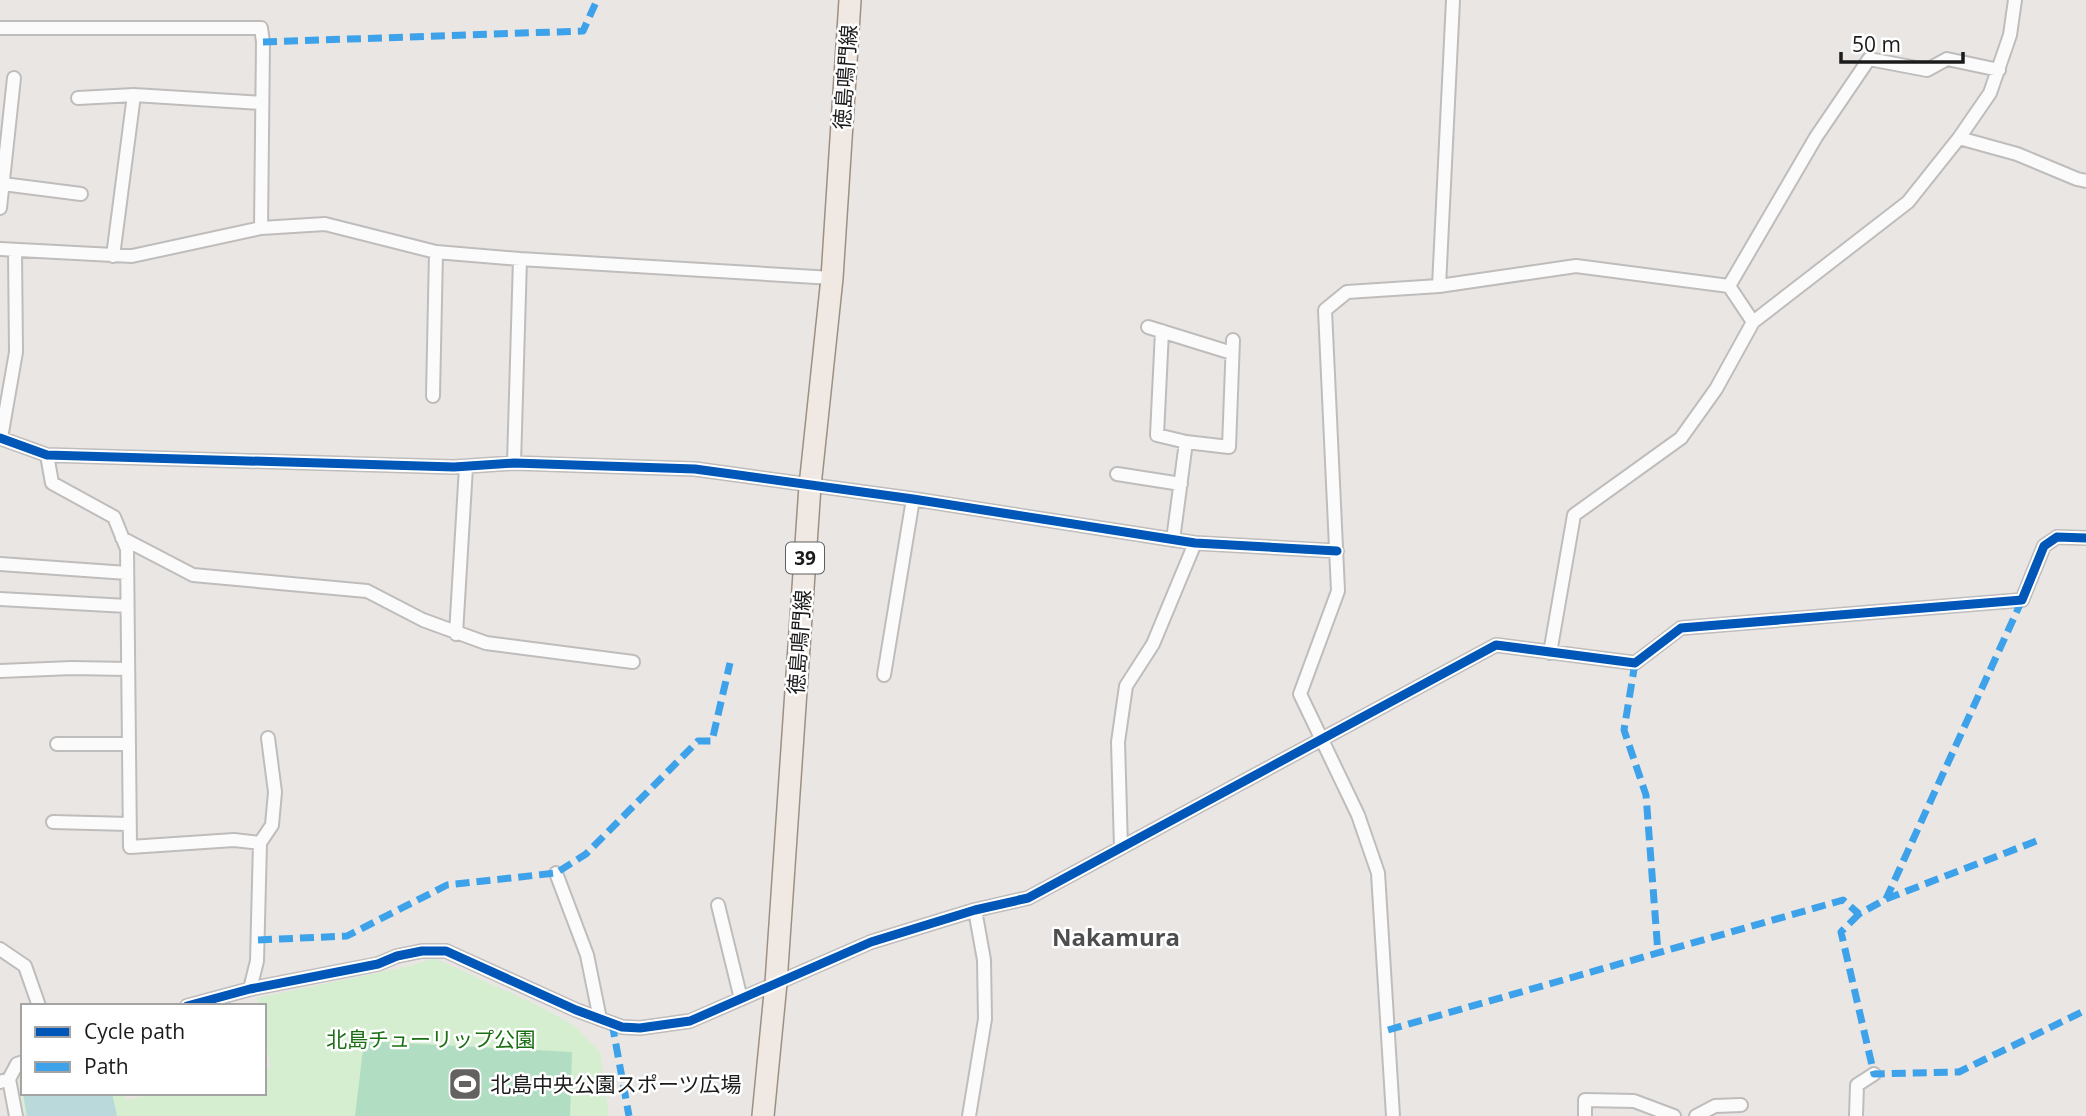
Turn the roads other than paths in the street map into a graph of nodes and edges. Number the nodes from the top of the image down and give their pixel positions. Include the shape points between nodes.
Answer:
1 (850, 0) edge
2 (1453, 0) edge
3 (2015, 0) edge
4 (0, 28) edge
5 (1998, 70) junction
6 (15, 78) dead end
7 (134, 95) junction
8 (78, 98) dead end
9 (6, 102) edge
10 (262, 103) junction
11 (1959, 138) junction
12 (2086, 181) edge
13 (3, 184) junction
14 (81, 194) dead end
15 (0, 208) edge
16 (261, 228) junction
17 (0, 249) edge
18 (15, 251) junction
19 (436, 252) junction
20 (113, 256) junction
21 (520, 259) junction
22 (832, 278) junction
23 (1439, 286) junction
24 (1729, 286) junction
25 (1753, 322) junction
26 (1148, 327) dead end
27 (1162, 331) junction
28 (433, 396) dead end
29 (0, 438) edge
30 (1186, 442) junction
31 (47, 455) junction
32 (514, 463) junction
33 (467, 467) junction
34 (1117, 474) dead end
35 (1181, 484) junction
36 (810, 486) junction
37 (913, 499) junction
38 (122, 538) junction
39 (2086, 538) edge
40 (1173, 540) junction
41 (1195, 543) junction
42 (1337, 551) junction
43 (0, 564) edge
44 (127, 573) junction
45 (0, 599) edge
46 (127, 606) junction
47 (456, 634) junction
48 (1550, 653) junction
49 (633, 662) dead end
50 (128, 669) junction
51 (0, 671) edge
52 (884, 675) dead end
53 (268, 738) dead end
54 (1322, 739) junction
55 (57, 744) dead end
56 (129, 744) junction
57 (53, 821) dead end
58 (130, 824) junction
59 (260, 842) junction
60 (1121, 848) junction
61 (556, 873) dead end
62 (718, 905) dead end
63 (975, 910) junction
64 (0, 949) edge
65 (776, 983) junction
66 (250, 989) junction
67 (741, 999) junction
68 (38, 1004) edge
69 (194, 1004) edge
70 (600, 1019) junction
71 (21, 1062) edge
72 (1874, 1074) dead end
73 (4, 1080) edge
74 (1741, 1105) dead end
75 (16, 1116) edge
76 (763, 1116) edge
77 (969, 1116) edge
78 (1393, 1116) edge
79 (1585, 1116) edge
80 (1674, 1116) edge
81 (1696, 1116) edge
82 (1856, 1116) edge

1 - 22 main road, 徳島鳴門線 / 39
2 - 23 street
3 - 5 street
4 - 10 street via 261,28
5 - 11 street via 1990,93
5 - 24 street via 1947,59 1927,70 1869,59 1816,137
6 - 9 street
7 - 8 street
7 - 10 street
7 - 20 street
9 - 13 street
10 - 16 street
11 - 12 street via 2017,153
11 - 25 street via 1908,202
13 - 14 street
13 - 15 street
16 - 19 street via 325,224
16 - 20 street via 132,256
17 - 18 street
18 - 20 street
18 - 29 street via 16,352
19 - 21 street
19 - 28 street
21 - 22 street
21 - 32 street
22 - 36 main road, 徳島鳴門線 / 39
23 - 24 street via 1576,266
23 - 42 street via 1347,292 1325,310
24 - 25 street
25 - 48 street via 1716,389 1681,438 1574,515
26 - 27 street
27 - 30 street via 1157,435
27 - 30 street via 1232,347 1229,447
29 - 31 street
30 - 35 street
31 - 33 street
31 - 38 street via 52,483 114,517
32 - 33 street
32 - 36 street via 695,469
33 - 47 street
34 - 35 street
35 - 40 street
36 - 37 street
36 - 65 main road, 徳島鳴門線 / 39
37 - 40 street
37 - 52 street
38 - 44 street
38 - 47 street via 194,575 367,592
39 - 48 street via 2057,537 2043,546 2022,600 1681,628 1635,663
40 - 41 street
41 - 42 street
41 - 60 street via 1153,644 1126,686 1118,742
42 - 54 street via 1338,592 1300,694
43 - 44 street
44 - 46 street
45 - 46 street
46 - 50 street
47 - 49 street via 485,643
48 - 54 street via 1496,645
50 - 51 street
50 - 56 street
53 - 59 street via 275,792 272,825
54 - 60 street
54 - 78 street via 1358,815 1378,873
55 - 56 street
56 - 58 street
57 - 58 street
58 - 59 street via 130,847 234,839
59 - 66 street via 257,961
60 - 63 street via 1028,898
61 - 70 street via 587,956
62 - 67 street
63 - 65 street via 871,942
63 - 77 street via 984,960 985,1019
64 - 68 street via 25,966
65 - 67 street
65 - 76 main road, 徳島鳴門線 / 39
66 - 69 street
66 - 70 street via 422,951 446,951
67 - 70 street via 690,1021 640,1028
71 - 73 street
72 - 82 street via 1857,1085
73 - 75 street
74 - 81 street via 1715,1106
79 - 80 street via 1585,1100 1634,1101

